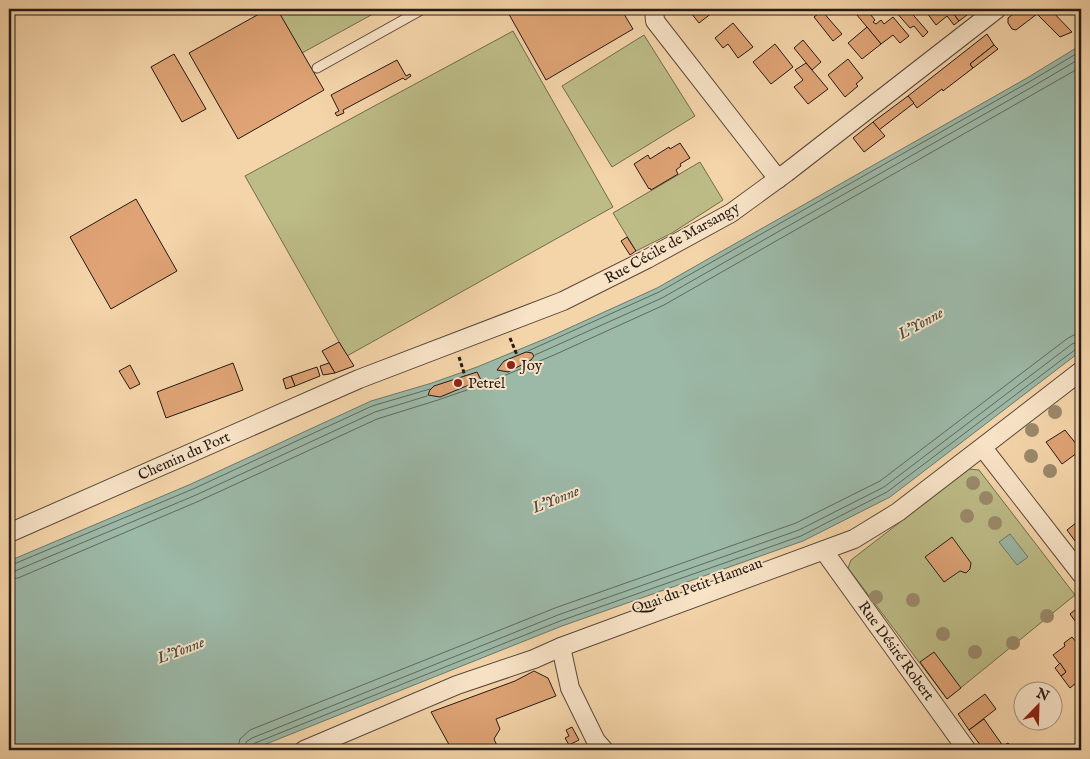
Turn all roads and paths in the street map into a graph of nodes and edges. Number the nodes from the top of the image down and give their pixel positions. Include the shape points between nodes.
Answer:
1 (423, 9) edge
2 (654, 9) edge
3 (996, 9) edge
4 (317, 68) dead end
5 (778, 179) junction
6 (1081, 371) edge
7 (359, 379) joint
8 (983, 448) junction
9 (9, 533) edge
10 (824, 551) junction
11 (1081, 574) edge
12 (561, 647) junction
13 (304, 750) edge
14 (604, 750) edge
15 (968, 750) edge

1 - 4 lane
2 - 5 street via 655,21
3 - 5 street, Rue Cécile de Marsangy
5 - 7 street, Rue Cécile de Marsangy via 731,213 563,301
6 - 8 street, Quai du Petit Hameau
7 - 9 street, Chemin du Port
8 - 10 street, Quai du Petit Hameau via 898,512 854,539
8 - 11 street
10 - 12 street, Quai du Petit Hameau
10 - 15 street, Rue Désiré Robert
12 - 13 street, Quai du Petit Hameau via 457,685
12 - 14 street via 570,688 596,741

